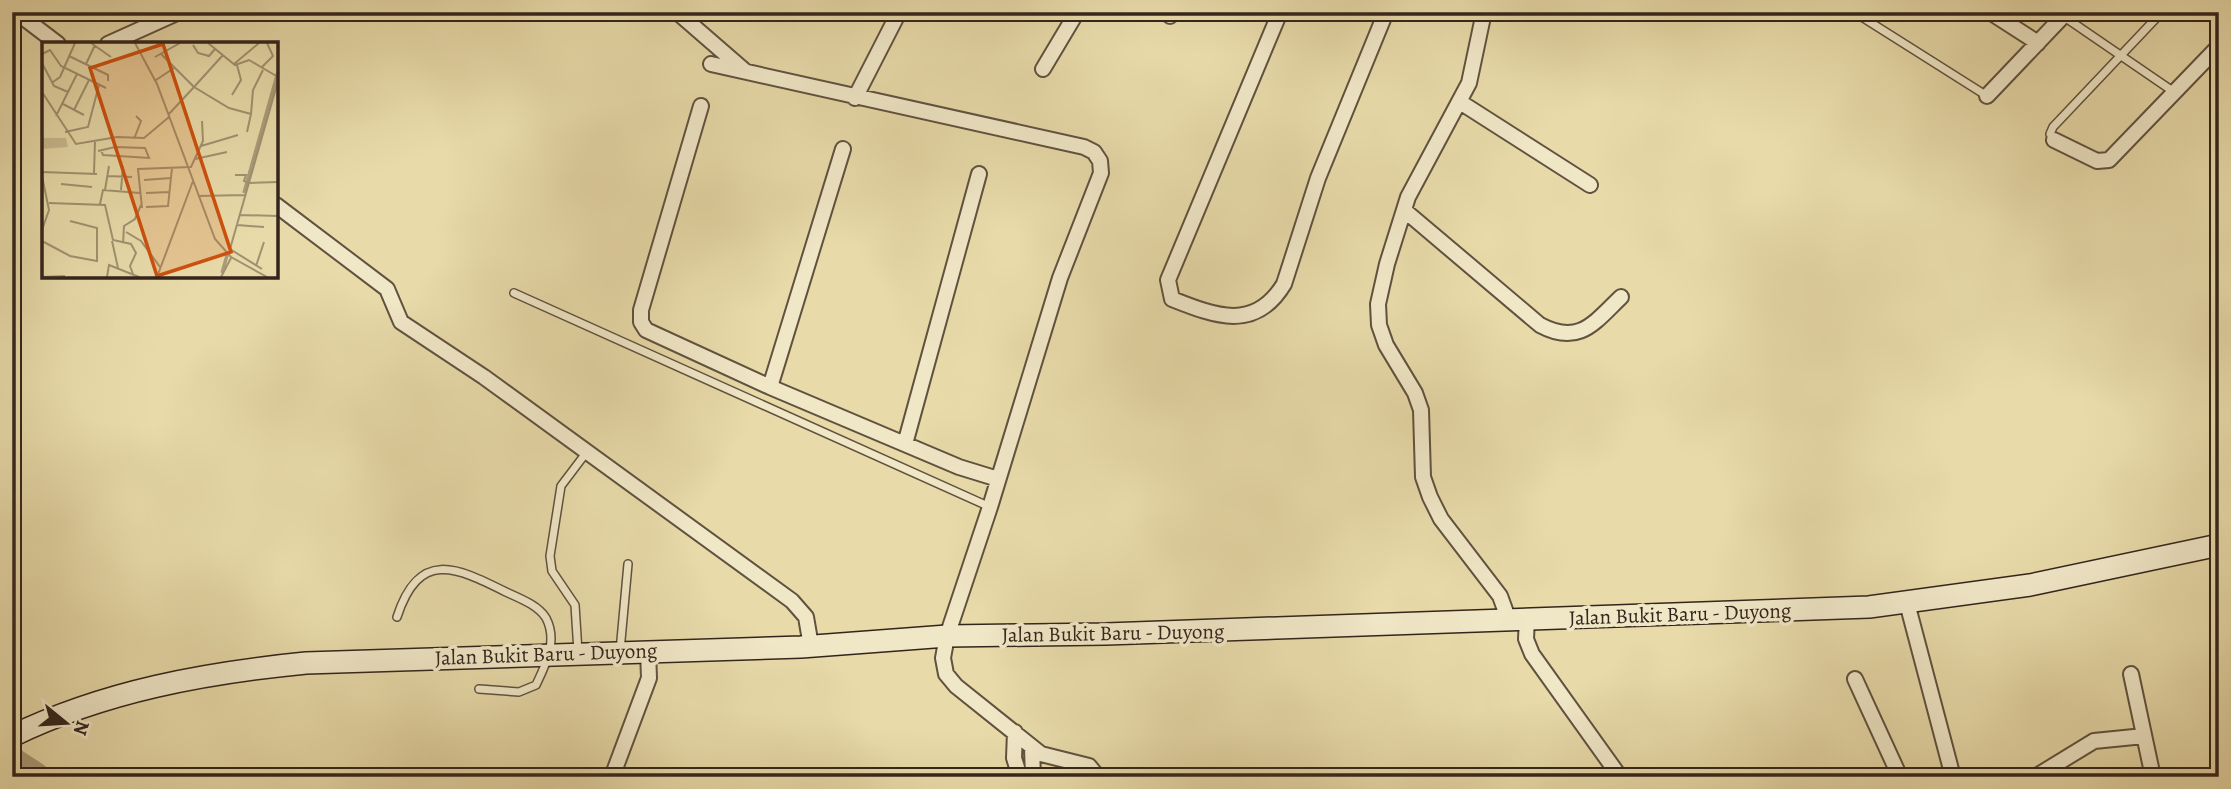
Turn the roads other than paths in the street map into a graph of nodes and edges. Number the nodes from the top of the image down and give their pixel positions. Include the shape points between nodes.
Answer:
1 (16, 12) edge
2 (179, 12) edge
3 (677, 12) edge
4 (899, 12) edge
5 (1077, 12) edge
6 (1280, 12) edge
7 (1386, 12) edge
8 (1484, 12) edge
9 (1854, 12) edge
10 (1990, 12) edge
11 (2162, 12) edge
12 (2065, 14) edge
13 (55, 42) edge
14 (112, 42) edge
15 (2038, 43) junction
16 (2219, 46) edge
17 (2121, 56) junction
18 (711, 64) dead end
19 (1043, 69) dead end
20 (748, 74) junction
21 (2174, 92) junction
22 (1987, 96) joint
23 (855, 98) junction
24 (1460, 103) junction
25 (701, 106) dead end
26 (2054, 140) joint
27 (843, 149) dead end
28 (979, 174) dead end
29 (1590, 185) dead end
30 (278, 207) edge
31 (1404, 210) junction
32 (514, 293) dead end
33 (1621, 297) dead end
34 (770, 387) junction
35 (905, 444) junction
36 (586, 453) junction
37 (998, 480) junction
38 (990, 507) junction
39 (2219, 545) edge
40 (628, 564) dead end
41 (1907, 603) junction
42 (397, 617) dead end
43 (1518, 618) junction
44 (947, 636) junction
45 (811, 646) junction
46 (648, 651) junction
47 (620, 652) junction
48 (551, 653) junction
49 (578, 653) junction
50 (2131, 674) dead end
51 (1855, 679) dead end
52 (479, 690) dead end
53 (1015, 732) junction
54 (14, 735) edge
55 (2144, 736) junction
56 (1032, 748) junction
57 (612, 777) edge
58 (1020, 777) edge
59 (1033, 777) edge
60 (1098, 777) edge
61 (1620, 777) edge
62 (1900, 777) edge
63 (1953, 777) edge
64 (2035, 777) edge
65 (2153, 777) edge

1 - 13 street
2 - 14 street
3 - 20 street
4 - 23 street
5 - 19 street
6 - 7 street via 1168,280 1172,299 1231,317 1263,309 1283,284 1318,178
8 - 24 street via 1475,66
9 - 22 lane
10 - 15 street
11 - 17 lane
12 - 15 street
12 - 17 lane
15 - 22 street
16 - 21 street
17 - 21 lane
17 - 26 lane via 2053,127 2050,134
18 - 20 street
20 - 23 street
21 - 26 street via 2109,160 2097,161
23 - 37 street via 1084,147 1100,161 1097,189 1059,278
24 - 29 street
24 - 31 street
25 - 34 street via 641,322 657,337
27 - 34 street
28 - 35 street
30 - 36 street via 387,289 401,322
31 - 33 street via 1553,332 1580,332
31 - 43 street via 1378,304 1379,325 1420,410 1423,477 1430,497 1441,519
32 - 38 lane
34 - 35 street
35 - 37 street
36 - 45 street via 792,601 806,617
36 - 49 lane via 561,486 550,556 552,571 575,605
37 - 38 street
38 - 44 street
39 - 41 main road, Jalan Bukit Baru - Duyong via 2030,585
40 - 47 lane
41 - 43 main road, Jalan Bukit Baru - Duyong via 1668,616
41 - 63 street
42 - 48 lane via 410,587 422,575 437,568 453,568 538,609 548,625
43 - 44 main road, Jalan Bukit Baru - Duyong
43 - 61 street via 1532,654
44 - 45 main road, Jalan Bukit Baru - Duyong
44 - 53 street via 946,674 977,706
45 - 46 main road, Jalan Bukit Baru - Duyong
46 - 47 main road, Jalan Bukit Baru - Duyong
46 - 57 street via 649,678
47 - 49 main road, Jalan Bukit Baru - Duyong
48 - 49 main road, Jalan Bukit Baru - Duyong
48 - 52 lane via 536,685 519,692
48 - 54 main road, Jalan Bukit Baru - Duyong via 233,670 114,697
50 - 55 street
51 - 62 street
53 - 56 street
53 - 58 street via 1014,758
55 - 64 street via 2094,741
55 - 65 street
56 - 59 street
56 - 60 street via 1089,766

